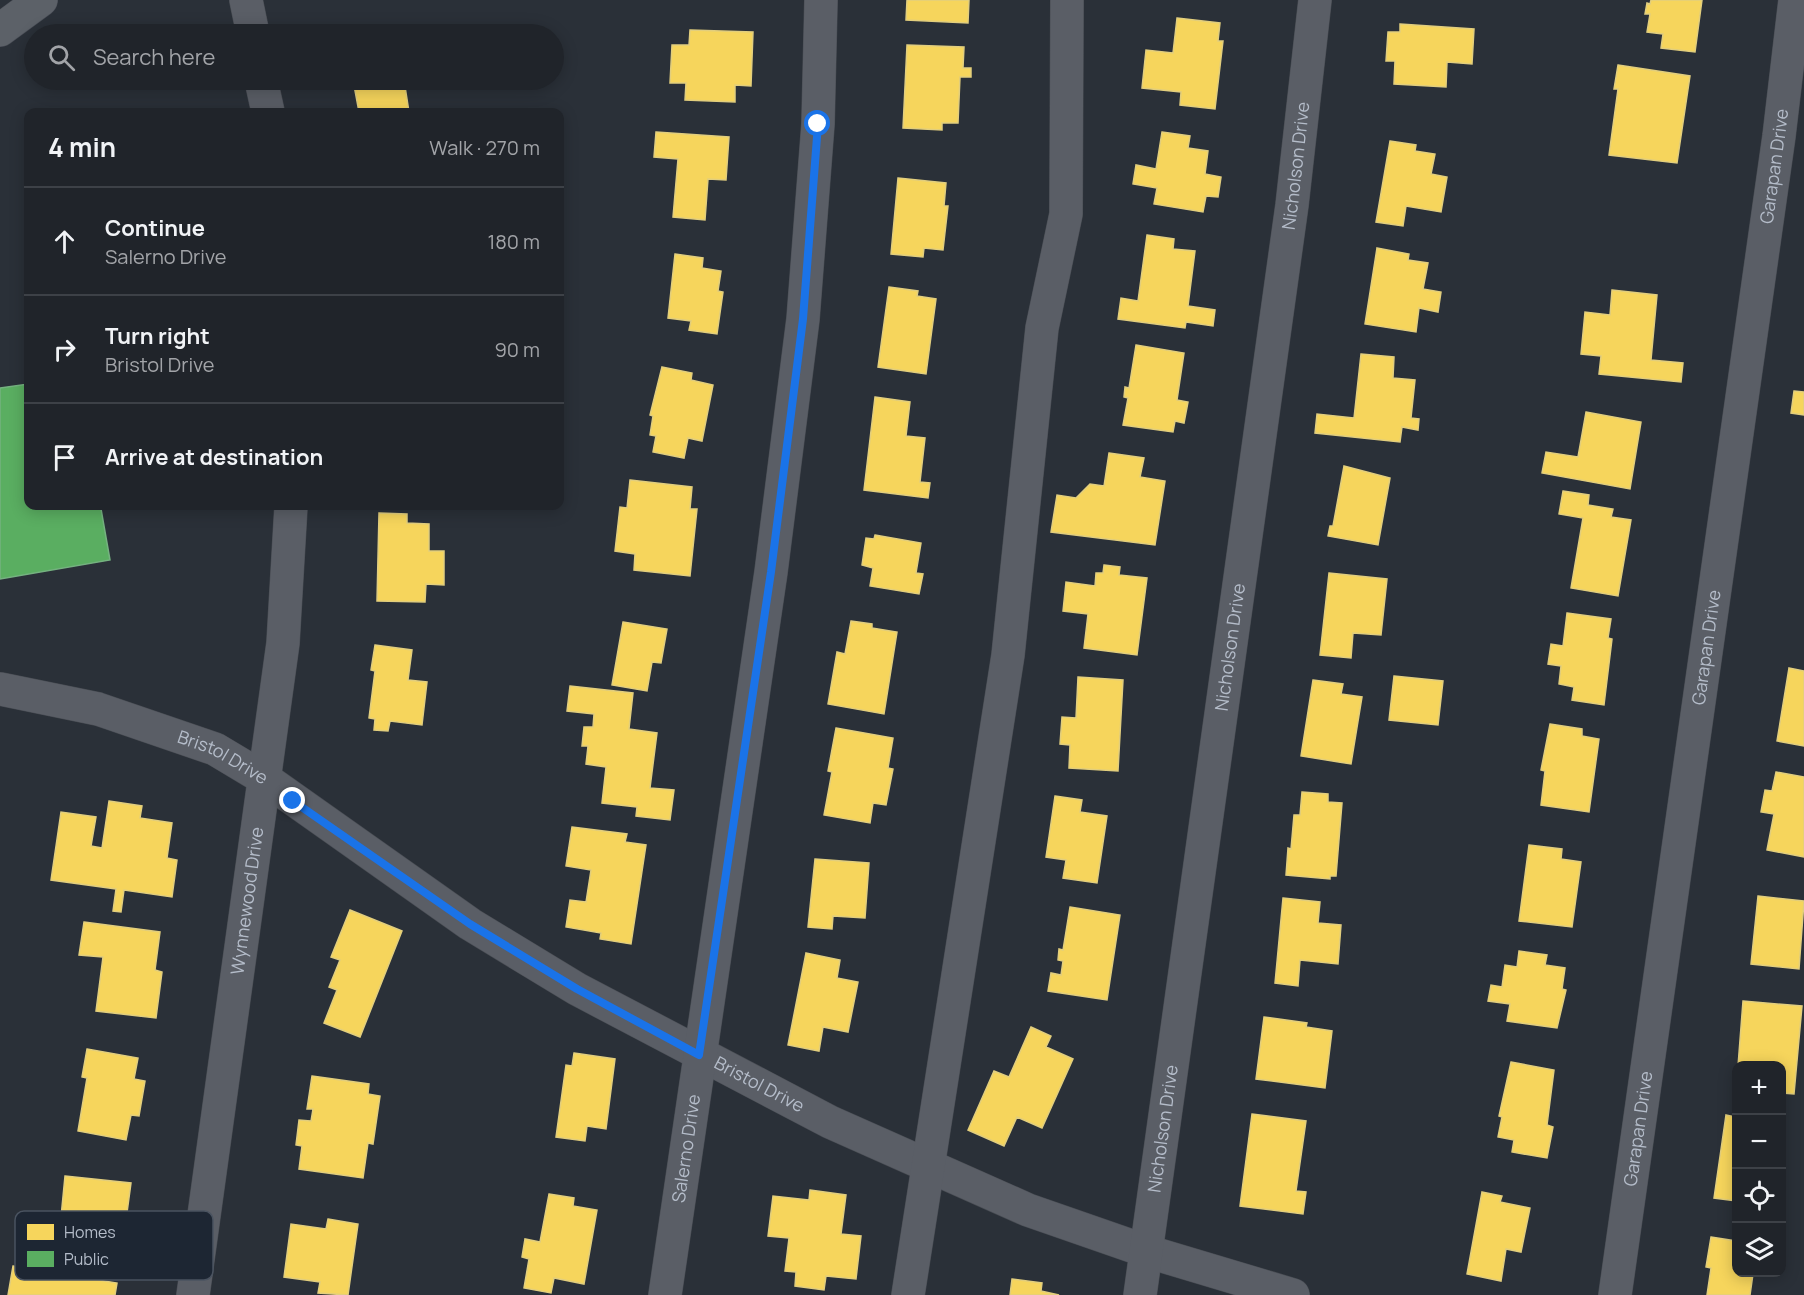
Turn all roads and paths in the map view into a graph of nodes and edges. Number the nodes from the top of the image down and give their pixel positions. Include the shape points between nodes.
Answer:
1 (41, 0) edge
2 (246, 0) edge
3 (821, 0) edge
4 (1067, 0) edge
5 (1315, 0) edge
6 (1795, 0) edge
7 (251, 24) edge
8 (0, 30) edge
9 (263, 90) edge
10 (267, 108) edge
11 (291, 510) edge
12 (0, 689) edge
13 (265, 779) junction
14 (699, 1055) junction
15 (929, 1166) junction
16 (205, 1211) edge
17 (1146, 1251) junction
18 (195, 1280) edge
19 (193, 1295) edge
20 (665, 1295) edge
21 (908, 1295) edge
22 (1140, 1295) edge
23 (1293, 1295) edge
24 (1615, 1295) edge

1 - 8 main road
2 - 7 street
3 - 14 street, Salerno Drive via 818,124 803,319 771,572
4 - 15 street via 1066,214 1042,328 1008,655
5 - 17 street, Nicholson Drive via 1292,205
6 - 24 street, Garapan Drive
9 - 10 street
11 - 13 street, Wynnewood Drive via 283,643
12 - 13 street, Bristol Drive via 98,709 168,731 215,749
13 - 14 street, Bristol Drive via 470,924 577,989
13 - 16 street, Wynnewood Drive
14 - 15 street, Bristol Drive via 830,1122
14 - 20 street, Salerno Drive
15 - 17 street, Bristol Drive via 1028,1209
15 - 21 street
17 - 22 street, Nicholson Drive
17 - 23 street, Bristol Drive
18 - 19 street, Wynnewood Drive

